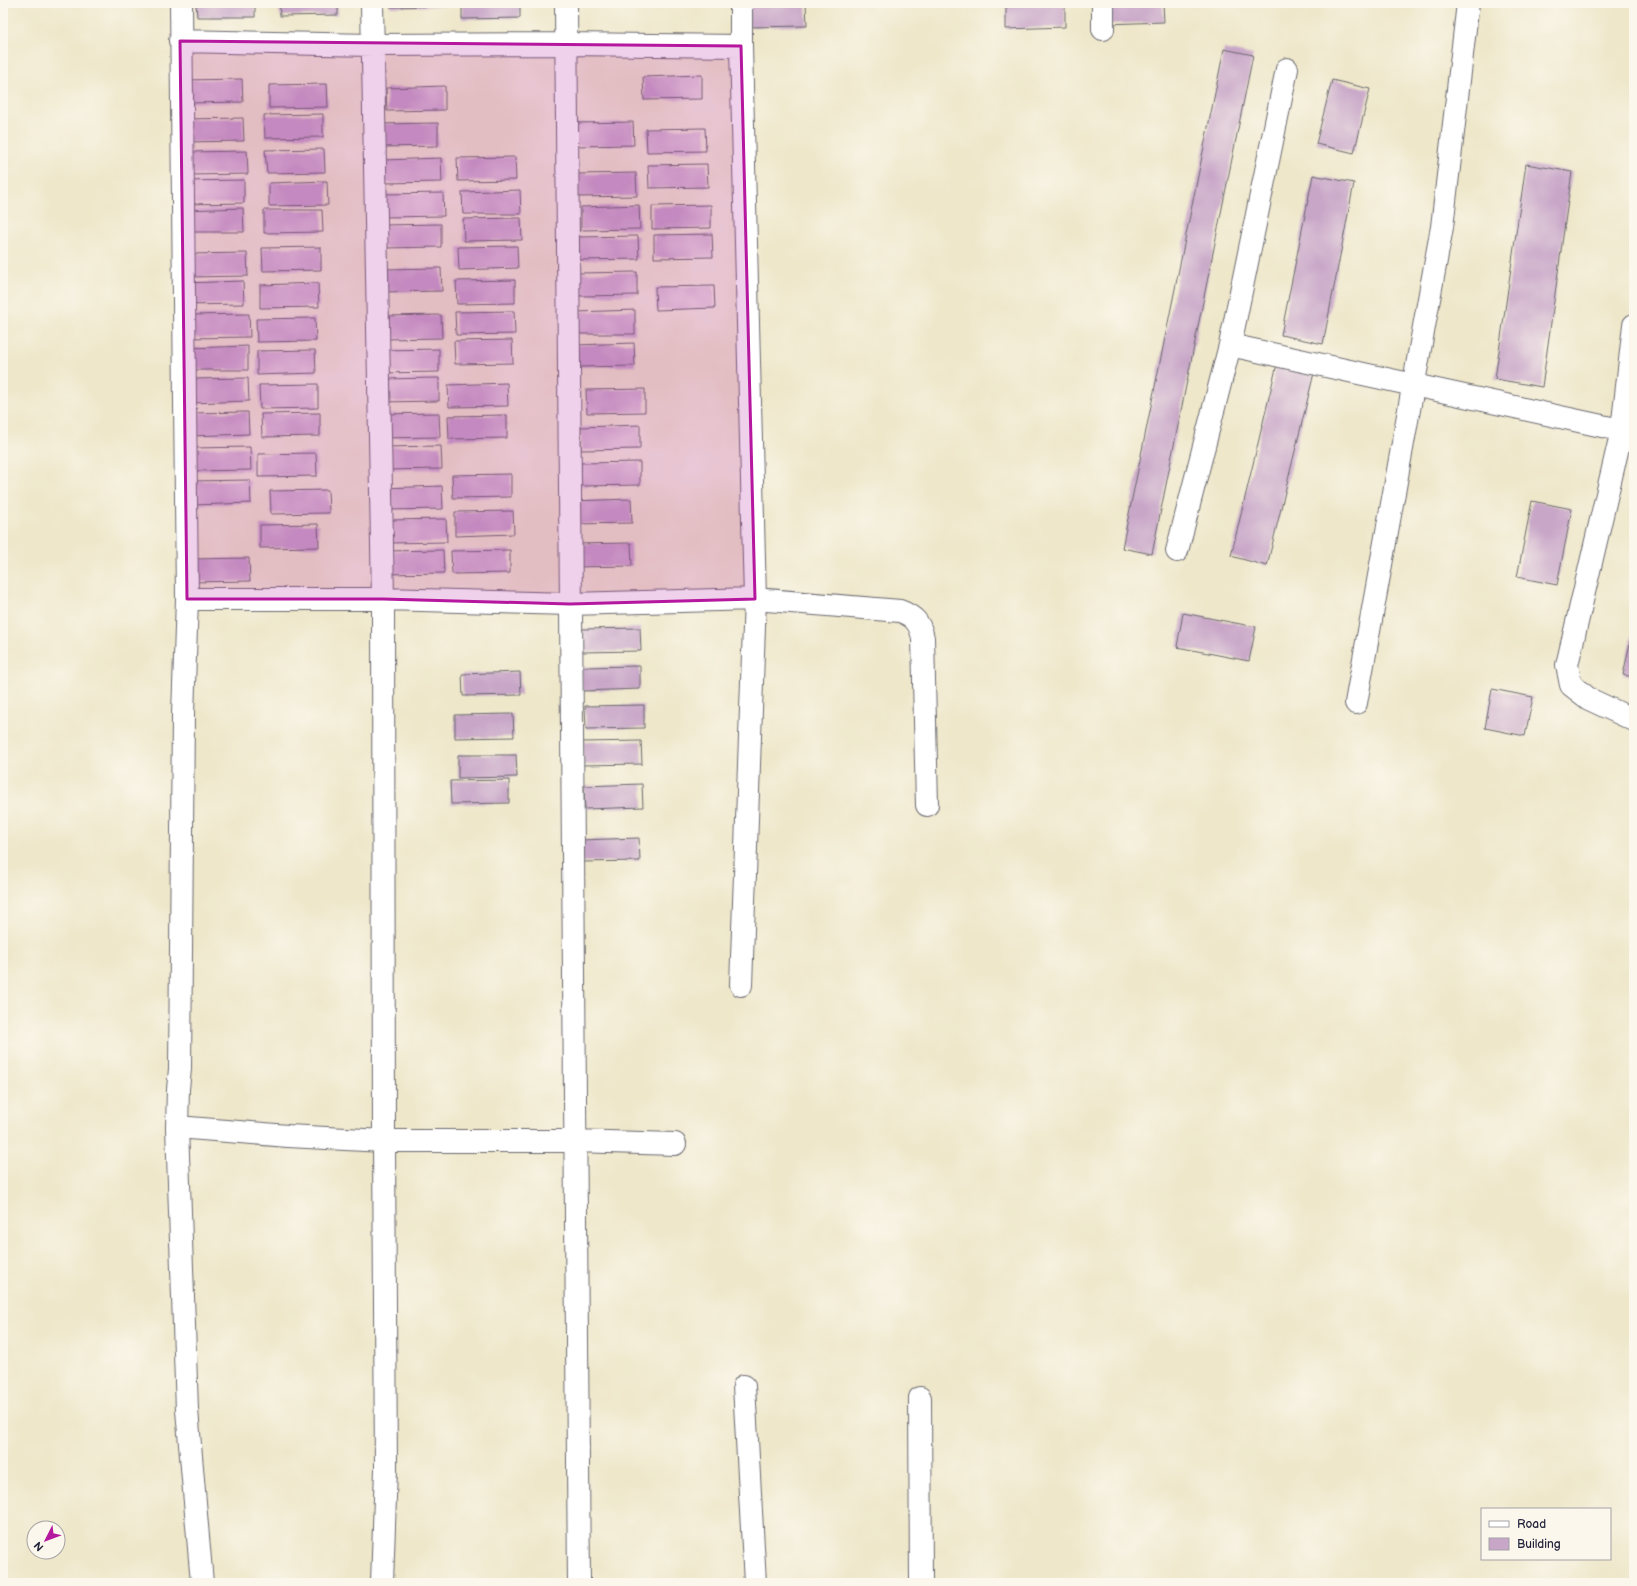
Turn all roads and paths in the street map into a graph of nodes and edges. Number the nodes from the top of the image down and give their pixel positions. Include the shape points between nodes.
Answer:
1 (181, 3) edge
2 (372, 3) edge
3 (566, 3) edge
4 (741, 3) edge
5 (1103, 3) edge
6 (1468, 3) edge
7 (1103, 29) dead end
8 (180, 41) junction
9 (566, 44) junction
10 (372, 45) junction
11 (741, 46) junction
12 (1287, 69) dead end
13 (1634, 325) edge
14 (1230, 345) junction
15 (1413, 384) junction
16 (1628, 432) edge
17 (1177, 551) dead end
18 (187, 599) junction
19 (383, 599) junction
20 (755, 599) junction
21 (570, 604) junction
22 (1356, 703) dead end
23 (1634, 720) edge
24 (927, 805) dead end
25 (741, 984) dead end
26 (177, 1127) junction
27 (384, 1141) junction
28 (574, 1141) junction
29 (675, 1144) dead end
30 (744, 1386) dead end
31 (920, 1398) dead end
32 (202, 1583) edge
33 (382, 1583) edge
34 (579, 1583) edge
35 (755, 1583) edge
36 (921, 1583) edge

1 - 8 street
2 - 10 street
3 - 9 street
4 - 11 street
5 - 7 street
6 - 15 street via 1442,227
8 - 10 street
8 - 18 street
9 - 10 street
9 - 11 street
9 - 21 street
10 - 19 street
11 - 20 street
12 - 14 street
13 - 16 street
14 - 15 street
14 - 17 street
15 - 16 street
15 - 22 street
16 - 23 street via 1567,666 1570,685 1589,699
18 - 19 street
18 - 26 street
19 - 21 street
19 - 27 street
20 - 21 street
20 - 24 street via 900,611 909,614 918,622 923,638
20 - 25 street
21 - 28 street
26 - 27 street
26 - 32 street via 187,1410
27 - 28 street
27 - 33 street via 386,1469
28 - 29 street
28 - 34 street
30 - 35 street
31 - 36 street

